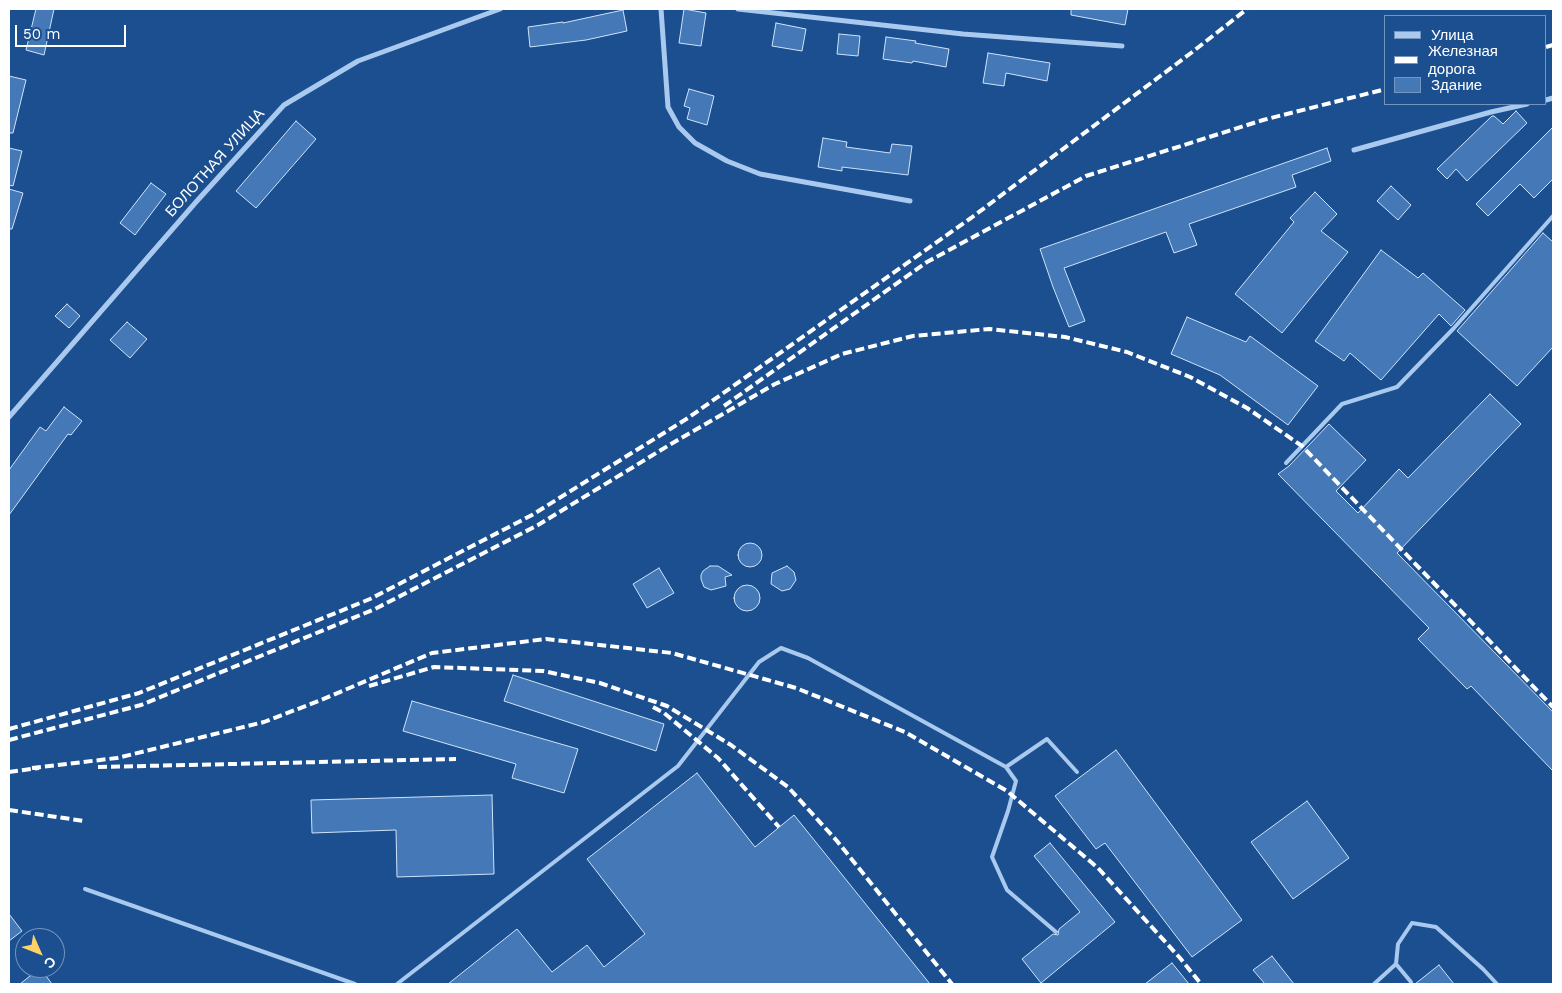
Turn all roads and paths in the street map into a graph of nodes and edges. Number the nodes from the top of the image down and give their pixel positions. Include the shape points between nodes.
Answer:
1 (500, 9) edge
2 (661, 9) edge
3 (738, 9) edge
4 (1122, 46) dead end
5 (1523, 105) edge
6 (1354, 150) dead end
7 (910, 201) dead end
8 (1553, 216) edge
9 (9, 417) edge
10 (1286, 463) dead end
11 (1006, 767) junction
12 (1077, 772) dead end
13 (86, 889) dead end
14 (1056, 932) dead end
15 (1396, 964) junction
16 (1411, 982) dead end
17 (356, 984) edge
18 (396, 984) edge
19 (1374, 984) edge
20 (1497, 984) edge

1 - 9 street, БОЛОТНАЯ УЛИЦА via 358,61 284,105
2 - 7 street via 668,107 679,127 694,143 726,161 760,174
3 - 4 street via 963,34
5 - 6 street
8 - 10 lane via 1397,387 1342,404
11 - 12 lane via 1047,739
11 - 14 lane via 1016,781 992,857 1008,890
11 - 18 lane via 808,658 780,648 759,662 678,766
13 - 17 lane
15 - 16 lane
15 - 19 lane
15 - 20 lane via 1398,944 1412,923 1436,927

